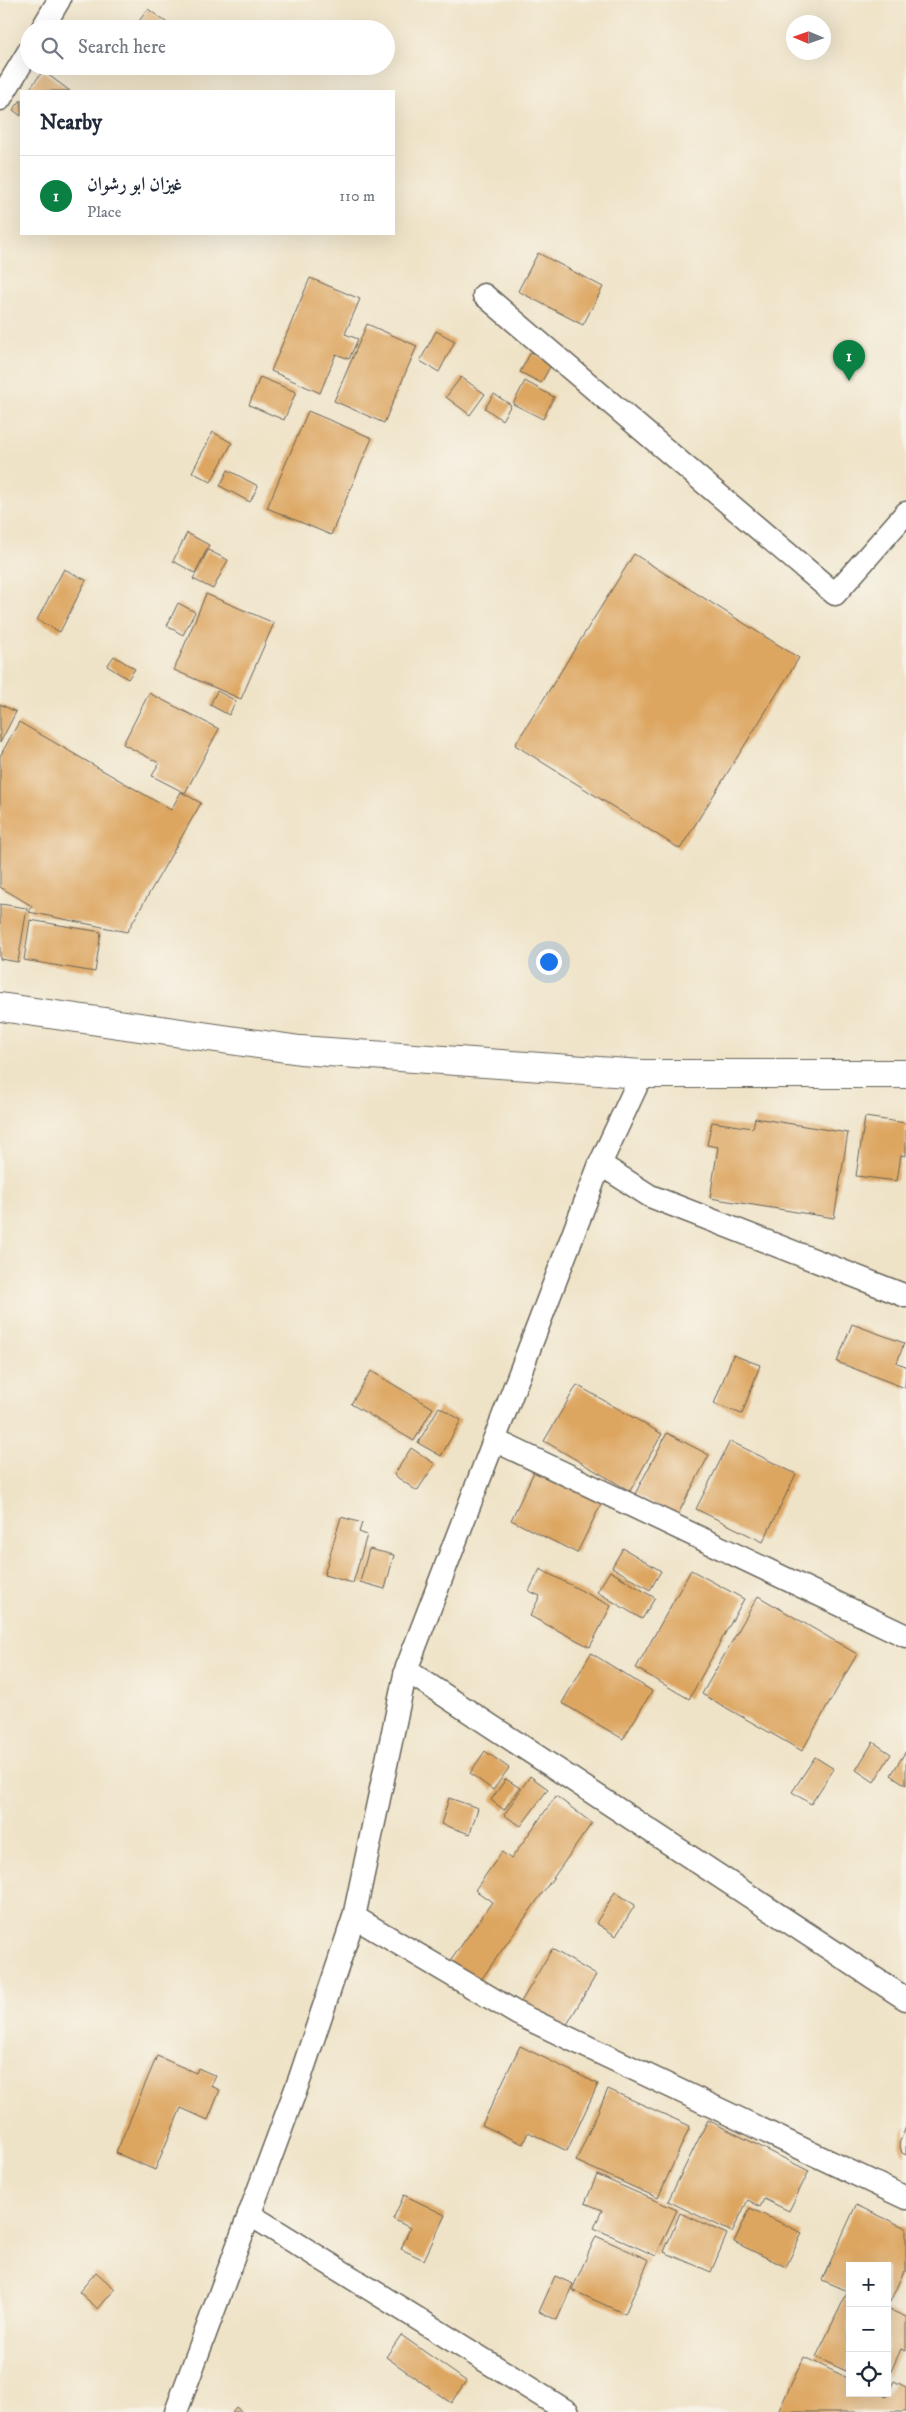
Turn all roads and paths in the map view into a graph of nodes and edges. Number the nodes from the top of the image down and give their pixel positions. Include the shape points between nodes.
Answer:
1 (59, 0) edge
2 (47, 20) edge
3 (20, 66) edge
4 (0, 99) edge
5 (484, 295) dead end
6 (906, 513) edge
7 (0, 1006) edge
8 (642, 1074) junction
9 (906, 1074) edge
10 (600, 1164) junction
11 (906, 1296) edge
12 (494, 1440) junction
13 (906, 1636) edge
14 (406, 1670) junction
15 (354, 1917) junction
16 (906, 1999) edge
17 (906, 2198) edge
18 (249, 2214) junction
19 (176, 2412) edge
20 (568, 2412) edge

1 - 2 lane
3 - 4 lane
5 - 6 lane via 836,594
7 - 8 street via 300,1050
8 - 9 street
8 - 10 lane
10 - 11 lane via 650,1196
10 - 12 lane
12 - 13 lane
12 - 14 lane
14 - 15 lane
14 - 16 lane
15 - 17 lane via 518,2014
15 - 18 lane via 300,2078
18 - 19 lane
18 - 20 lane

